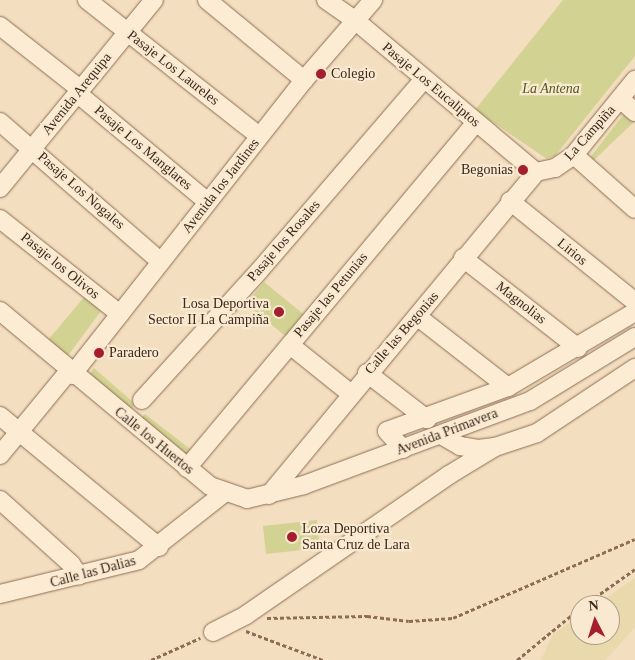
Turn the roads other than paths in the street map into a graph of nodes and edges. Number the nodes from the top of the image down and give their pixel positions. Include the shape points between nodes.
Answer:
1 (87, 0) edge
2 (154, 0) edge
3 (207, 0) edge
4 (326, 0) edge
5 (373, 0) edge
6 (356, 21) junction
7 (0, 26) edge
8 (127, 32) junction
9 (304, 80) junction
10 (423, 80) junction
11 (635, 80) edge
12 (79, 91) junction
13 (620, 99) junction
14 (635, 112) edge
15 (0, 122) edge
16 (475, 123) junction
17 (260, 136) junction
18 (32, 149) junction
19 (574, 155) junction
20 (536, 172) junction
21 (0, 188) edge
22 (208, 202) junction
23 (510, 202) junction
24 (635, 209) edge
25 (0, 219) edge
26 (463, 258) junction
27 (161, 262) junction
28 (635, 302) edge
29 (0, 312) edge
30 (635, 312) edge
31 (120, 314) junction
32 (418, 317) junction
33 (635, 337) edge
34 (290, 345) junction
35 (578, 348) junction
36 (635, 368) edge
37 (70, 373) junction
38 (367, 373) junction
39 (508, 387) junction
40 (350, 394) junction
41 (142, 400) dead end
42 (0, 416) edge
43 (428, 419) junction
44 (19, 432) junction
45 (441, 435) junction
46 (495, 447) junction
47 (403, 449) junction
48 (0, 455) edge
49 (187, 468) junction
50 (224, 493) junction
51 (269, 495) junction
52 (247, 499) joint
53 (0, 500) edge
54 (159, 547) junction
55 (79, 576) junction
56 (0, 594) edge
57 (213, 632) road end

1 - 8 street, Pasaje Los Laureles
2 - 8 street, Avenida Arequipa
3 - 9 street
4 - 6 street, Pasaje Los Eucaliptos
5 - 6 street, Avenida los Jardines
6 - 9 street, Avenida los Jardines
6 - 10 street, Pasaje Los Eucaliptos
7 - 12 street, Pasaje Los Manglares
8 - 12 street, Avenida Arequipa
8 - 17 street, Pasaje Los Laureles
9 - 17 street, Avenida los Jardines
10 - 16 street, Pasaje Los Eucaliptos
10 - 41 street, Pasaje los Rosales via 259,271
11 - 13 street, La Campiña
12 - 18 street, Avenida Arequipa
12 - 22 street, Pasaje Los Manglares
13 - 14 street
13 - 19 street, La Campiña
15 - 18 street, Pasaje Los Nogales
16 - 20 street, Pasaje Los Eucaliptos
16 - 34 street, Pasaje las Petunias
17 - 22 street, Avenida los Jardines
18 - 21 street, Avenida Arequipa
18 - 27 street, Pasaje Los Nogales
19 - 20 street, La Campiña via 555,168
19 - 24 street
20 - 23 street, Calle las Begonias
22 - 27 street, Avenida los Jardines
23 - 26 street, Calle las Begonias
23 - 28 street, Lirios
25 - 31 street, Pasaje los Olivos
26 - 32 street, Calle las Begonias
26 - 35 street, Magnolias
27 - 31 street, Avenida los Jardines
29 - 37 street, Calle los Huertos
30 - 35 street
31 - 37 street, Avenida los Jardines
32 - 38 street, Calle las Begonias
32 - 39 street
33 - 45 street, Avenida Primavera via 530,401
34 - 40 street
34 - 49 street, Pasaje las Petunias
35 - 39 street
36 - 46 street via 537,432
37 - 44 street, Avenida los Jardines
37 - 49 street, Calle los Huertos
38 - 40 street, Calle las Begonias
38 - 43 street
39 - 43 street
40 - 51 street, Calle las Begonias
42 - 44 street
43 - 47 street via 387,431
44 - 48 street, Avenida los Jardines
44 - 54 street
45 - 46 street via 460,446
45 - 47 street, Avenida Primavera
46 - 57 street via 449,475 245,623
47 - 51 street, Avenida Primavera
49 - 50 street, Calle los Huertos
50 - 52 street, Calle los Huertos
50 - 54 street, Calle las Dalias
51 - 52 street, Avenida Primavera
53 - 55 street via 71,564
54 - 55 street, Calle las Dalias via 139,560
55 - 56 street, Calle las Dalias

